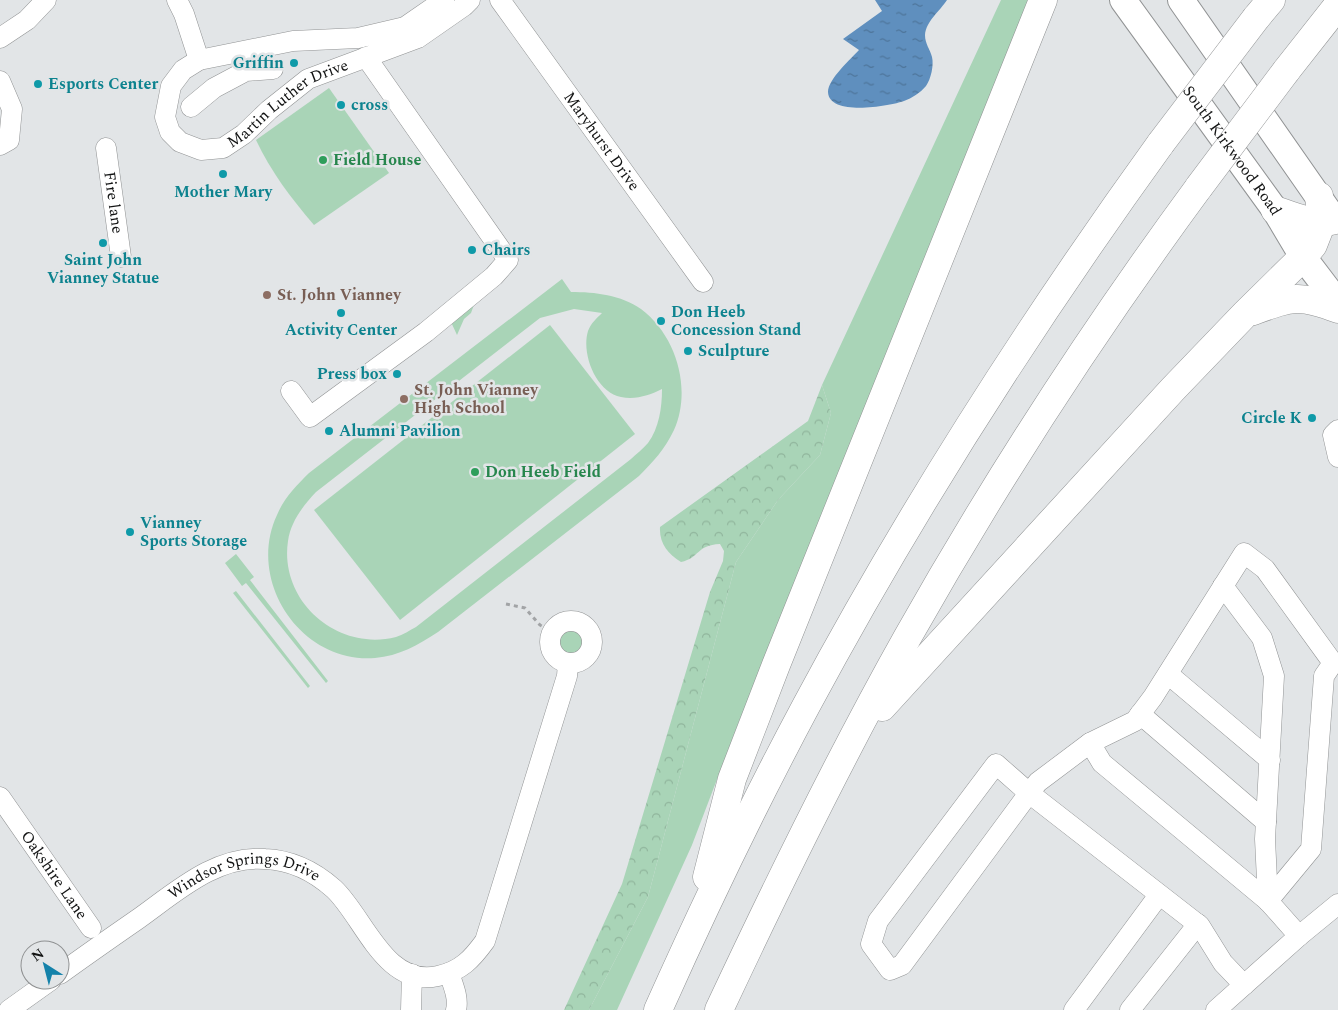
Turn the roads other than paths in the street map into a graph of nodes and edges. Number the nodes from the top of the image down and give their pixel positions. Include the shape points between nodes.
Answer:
1 (46, 0) edge
2 (177, 0) edge
3 (444, 0) edge
4 (470, 0) edge
5 (500, 0) edge
6 (1043, 0) edge
7 (1123, 0) edge
8 (1181, 0) edge
9 (1338, 5) edge
10 (1263, 9) edge
11 (0, 38) edge
12 (272, 46) junction
13 (366, 57) junction
14 (199, 60) junction
15 (274, 70) junction
16 (0, 81) edge
17 (286, 96) junction
18 (191, 106) dead end
19 (0, 145) edge
20 (106, 148) dead end
21 (1275, 210) junction
22 (1330, 217) edge
23 (122, 257) dead end
24 (1304, 257) junction
25 (703, 282) dead end
26 (1338, 303) edge
27 (1338, 309) edge
28 (1246, 313) junction
29 (291, 390) dead end
30 (1338, 430) edge
31 (1338, 457) edge
32 (1223, 586) junction
33 (568, 663) junction
34 (1335, 663) edge
35 (1168, 674) junction
36 (1140, 714) junction
37 (854, 737) junction
38 (1090, 743) junction
39 (1270, 760) junction
40 (1030, 793) junction
41 (0, 797) edge
42 (1266, 822) junction
43 (1160, 895) junction
44 (1268, 901) junction
45 (1338, 904) edge
46 (1198, 924) junction
47 (91, 928) dead end
48 (691, 936) junction
49 (1299, 936) junction
50 (70, 967) edge
51 (449, 973) junction
52 (412, 974) junction
53 (1244, 985) junction
54 (37, 990) edge
55 (9, 1010) edge
56 (412, 1010) edge
57 (456, 1010) edge
58 (658, 1010) edge
59 (719, 1010) edge
60 (1074, 1010) edge
61 (1130, 1010) edge
62 (1216, 1010) edge

1 - 11 street via 27,20
2 - 14 street
3 - 12 street, Martin Luther Drive via 405,27 358,38 293,41
4 - 13 street, Martin Luther Drive via 418,38
5 - 25 street, Maryhurst Drive
6 - 48 highway via 732,778
7 - 21 main road, South Kirkwood Road
8 - 22 main road
9 - 37 highway, bridge via 1199,186 1114,306 1007,470 908,637
10 - 48 highway, bridge via 1109,215 952,453 805,707
12 - 14 street, Martin Luther Drive
12 - 15 street
13 - 17 street, Martin Luther Drive via 308,80
13 - 29 street via 508,260 494,276 426,332 310,418
14 - 17 street, Martin Luther Drive via 182,70 171,86 167,100 165,117 170,132 180,142 200,150 223,148 244,134
15 - 17 street via 278,85
15 - 18 street via 246,71 214,88
16 - 19 street via 12,109 9,140
20 - 23 street, Fire lane
21 - 22 highway via 1304,220
21 - 24 main road, South Kirkwood Road
22 - 24 highway
24 - 26 main road, South Kirkwood Road
24 - 28 highway
27 - 28 highway via 1305,298 1286,299
28 - 37 highway
30 - 31 street via 1332,435
32 - 34 street via 1244,553 1265,569
32 - 35 street
32 - 39 street via 1262,638 1274,676
33 - 33 street via 580,661 592,645 586,626 573,620 559,624 549,642 560,661
33 - 51 street, Windsor Springs Drive via 567,676 484,941 468,963
34 - 44 street via 1324,676 1311,849
35 - 36 street
35 - 39 street
36 - 38 street via 1135,721
36 - 42 street
37 - 59 highway via 801,837
38 - 40 street via 1038,782
38 - 44 street via 1102,763
39 - 42 street
40 - 40 street via 996,764 878,921 871,944 890,970 902,965
40 - 43 street
41 - 47 street, Oakshire Lane
42 - 44 street
43 - 46 street
43 - 60 street
44 - 49 street
45 - 49 street
46 - 53 street via 1223,963
46 - 61 street
48 - 58 highway
49 - 53 street
50 - 52 street, Windsor Springs Drive via 199,876 235,861 265,858 295,865 324,881 344,900 382,954
51 - 52 street, Windsor Springs Drive via 432,978
51 - 57 street via 456,996
52 - 56 street
53 - 62 street
54 - 55 street

